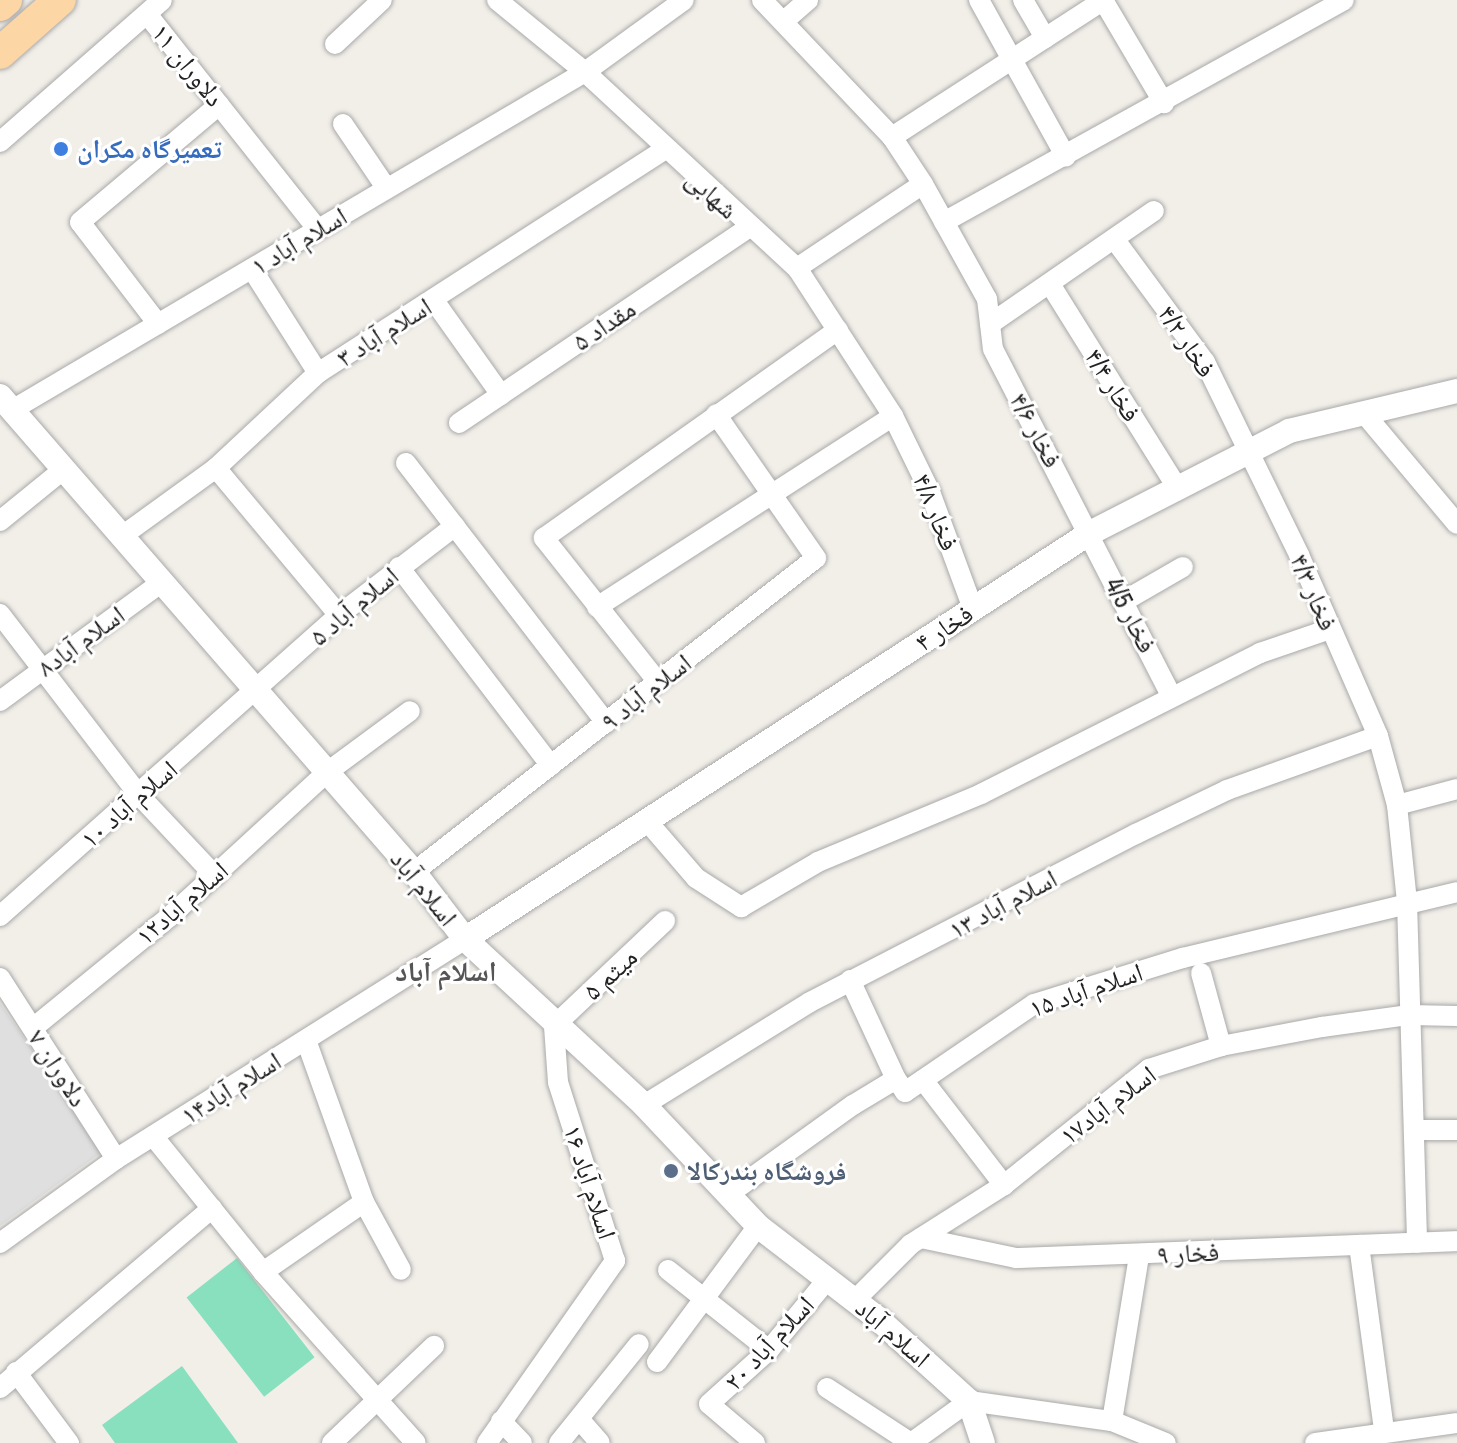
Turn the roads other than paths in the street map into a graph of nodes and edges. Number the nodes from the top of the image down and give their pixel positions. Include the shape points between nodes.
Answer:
1 (6, 0) edge
2 (60, 0) edge
3 (382, 0) edge
4 (497, 0) edge
5 (684, 0) edge
6 (762, 0) edge
7 (808, 0) edge
8 (979, 0) edge
9 (1023, 0) edge
10 (1104, 0) edge
11 (1344, 0) edge
12 (0, 5) edge
13 (154, 7) edge
14 (784, 21) junction
15 (1045, 38) junction
16 (335, 44) dead end
17 (0, 53) edge
18 (1012, 60) junction
19 (585, 72) junction
20 (1164, 103) junction
21 (219, 105) junction
22 (343, 124) dead end
23 (892, 137) junction
24 (0, 142) edge
25 (664, 150) junction
26 (1066, 157) junction
27 (923, 184) junction
28 (387, 189) junction
29 (1154, 211) dead end
30 (944, 222) junction
31 (750, 227) junction
32 (318, 230) junction
33 (1115, 240) junction
34 (797, 268) junction
35 (252, 269) junction
36 (1050, 284) junction
37 (435, 302) junction
38 (158, 324) junction
39 (990, 324) junction
40 (838, 330) junction
41 (318, 373) junction
42 (1457, 391) edge
43 (501, 395) junction
44 (6, 403) edge
45 (1363, 412) junction
46 (716, 414) junction
47 (893, 416) junction
48 (459, 423) dead end
49 (1246, 450) junction
50 (406, 463) dead end
51 (216, 468) junction
52 (64, 469) junction
53 (1176, 486) junction
54 (774, 493) junction
55 (0, 521) edge
56 (1457, 524) edge
57 (455, 526) junction
58 (1090, 533) junction
59 (122, 536) junction
60 (399, 567) junction
61 (1183, 567) dead end
62 (162, 582) junction
63 (1124, 601) junction
64 (597, 607) junction
65 (973, 609) junction
66 (0, 614) edge
67 (339, 615) junction
68 (1330, 629) junction
69 (43, 669) junction
70 (658, 682) junction
71 (256, 691) junction
72 (1172, 697) junction
73 (0, 701) edge
74 (410, 711) dead end
75 (606, 723) junction
76 (1378, 736) junction
77 (551, 766) junction
78 (326, 773) junction
79 (1457, 789) edge
80 (139, 795) junction
81 (1397, 805) junction
82 (647, 821) junction
83 (414, 872) junction
84 (215, 876) junction
85 (1457, 892) edge
86 (1407, 902) junction
87 (0, 916) edge
88 (665, 921) dead end
89 (465, 939) junction
90 (1201, 973) dead end
91 (0, 978) edge
92 (850, 980) junction
93 (1409, 1015) junction
94 (1457, 1016) edge
95 (554, 1026) junction
96 (33, 1028) junction
97 (306, 1040) junction
98 (1221, 1046) junction
99 (896, 1079) junction
100 (923, 1080) junction
101 (644, 1105) junction
102 (1414, 1130) junction
103 (1457, 1130) edge
104 (153, 1136) junction
105 (116, 1159) junction
106 (1004, 1185) junction
107 (729, 1194) junction
108 (364, 1202) junction
109 (212, 1208) junction
110 (758, 1226) junction
111 (921, 1238) junction
112 (1457, 1241) edge
113 (0, 1243) edge
114 (1417, 1243) junction
115 (1359, 1245) junction
116 (1139, 1256) junction
117 (401, 1270) dead end
118 (668, 1270) dead end
119 (263, 1272) junction
120 (827, 1280) junction
121 (703, 1297) junction
122 (855, 1300) junction
123 (639, 1344) dead end
124 (434, 1346) dead end
125 (769, 1350) junction
126 (657, 1362) dead end
127 (16, 1372) junction
128 (0, 1388) edge
129 (827, 1388) dead end
130 (374, 1400) junction
131 (969, 1401) junction
132 (580, 1420) junction
133 (501, 1421) junction
134 (1112, 1421) junction
135 (1457, 1423) edge
136 (1384, 1431) junction
137 (69, 1443) edge
138 (332, 1443) edge
139 (416, 1443) edge
140 (487, 1443) edge
141 (522, 1443) edge
142 (559, 1443) edge
143 (600, 1443) edge
144 (755, 1443) edge
145 (911, 1443) edge
146 (983, 1443) edge
147 (1166, 1443) edge
148 (1315, 1443) edge

1 - 12 main road
2 - 17 main road
3 - 16 street
4 - 19 street, شهابی
5 - 19 street, اسلام آباد ۱
6 - 14 street, فخار ۴/۶
7 - 14 street
8 - 18 street
9 - 15 street
10 - 15 street
10 - 20 street
11 - 20 street
13 - 21 street, دلاوران ۱۱
13 - 24 street
14 - 23 street, فخار ۴/۶
15 - 18 street
18 - 23 street
18 - 26 street
19 - 25 street, شهابی
19 - 28 street, اسلام آباد ۱
20 - 26 street
21 - 32 street, دلاوران ۱۱
21 - 38 street via 80,222
22 - 28 street
23 - 27 street, فخار ۴/۶
25 - 31 street, شهابی
25 - 37 street, اسلام آباد ۳
26 - 30 street
27 - 30 street, فخار ۴/۶
27 - 34 street
28 - 32 street, اسلام آباد ۱
29 - 33 street
30 - 39 street, فخار ۴/۶ via 987,299
31 - 34 street, شهابی
31 - 43 street, مقداد ۵
32 - 35 street, اسلام آباد ۱
33 - 36 street
33 - 49 street, فخار ۴/۲ via 1205,362
34 - 40 street, شهابی
35 - 38 street, اسلام آباد ۱
35 - 41 street
36 - 39 street
36 - 53 street, فخار ۴/۴
37 - 41 street, اسلام آباد ۳
37 - 43 street
38 - 44 street, اسلام آباد ۱
39 - 58 street, فخار ۴/۶ via 993,349
40 - 46 street
40 - 47 street, شهابی
41 - 51 street, اسلام آباد ۳
42 - 45 street, فخار ۴
43 - 48 street, مقداد ۵
44 - 52 street, اسلام آباد
45 - 49 street, فخار ۴ via 1289,431
45 - 56 street
46 - 54 street
46 - 64 street via 544,538
47 - 54 street
47 - 65 street, فخار ۴/۸ via 930,492
49 - 53 street, فخار ۴
49 - 68 street, فخار ۴/۳
50 - 57 street
51 - 59 street, اسلام آباد ۳
51 - 67 street
52 - 55 street
52 - 59 street, اسلام آباد
53 - 58 street, فخار ۴
54 - 64 street
54 - 70 street, اسلام آباد ۹ via 816,558
57 - 60 street, اسلام آباد ۵
57 - 75 street
58 - 63 street, فخار 4/5
58 - 65 street, فخار ۴
59 - 62 street, اسلام آباد
60 - 67 street, اسلام آباد ۵
60 - 77 street
61 - 63 street
62 - 69 street, اسلام آباد۸
62 - 71 street, اسلام آباد
63 - 72 street, فخار 4/5
64 - 70 street
65 - 82 street, فخار ۴
66 - 69 street
67 - 71 street, اسلام آباد ۵
68 - 72 street via 1260,653
68 - 76 street, فخار ۴/۳
69 - 73 street, اسلام آباد۸
69 - 80 street
70 - 75 street, اسلام آباد ۹
71 - 78 street, اسلام آباد
71 - 80 street, اسلام آباد ۱۰
72 - 82 street via 981,794 818,862 741,907 696,878
74 - 78 street, اسلام آباد۱۲
75 - 77 street, اسلام آباد ۹
76 - 81 street, فخار ۴/۳
76 - 92 street, اسلام آباد ۱۳ via 1227,790
77 - 83 street, اسلام آباد ۹
78 - 83 street, اسلام آباد
78 - 84 street, اسلام آباد۱۲
79 - 81 street
80 - 84 street
80 - 87 street, اسلام آباد ۱۰
81 - 86 street, فخار ۴/۳
82 - 89 street, فخار ۴
83 - 89 street, اسلام آباد
84 - 96 street, اسلام آباد۱۲
85 - 86 street, اسلام آباد ۱۵
86 - 93 street, فخار ۴/۳
86 - 100 street, اسلام آباد ۱۵ via 1183,958 1034,1004
88 - 95 street, میثم ۵
89 - 95 street, اسلام آباد
89 - 97 street, اسلام آباد۱۴
90 - 98 street
91 - 96 street, دلاوران ۷
92 - 99 street
92 - 101 street, اسلام آباد ۱۳
93 - 94 street, اسلام آباد۱۷
93 - 98 street, اسلام آباد۱۷
93 - 102 street, فخار ۴/۳
95 - 101 street, اسلام آباد
95 - 133 street, اسلام آباد ۱۶ via 558,1082 615,1261
96 - 105 street, دلاوران ۷
97 - 104 street, اسلام آباد۱۴
97 - 108 street
98 - 106 street, اسلام آباد۱۷ via 1149,1069
99 - 100 street via 905,1092
99 - 107 street
100 - 106 street
101 - 107 street, اسلام آباد
102 - 103 street
102 - 114 street, فخار ۴/۳
104 - 105 street, اسلام آباد۱۴
104 - 109 street
105 - 113 street, اسلام آباد۱۴
106 - 111 street, اسلام آباد۱۷
107 - 110 street, اسلام آباد
108 - 117 street
108 - 119 street
109 - 119 street
109 - 127 street
110 - 120 street, اسلام آباد
110 - 121 street
111 - 116 street, فخار ۹ via 1016,1258
111 - 122 street, اسلام آباد۱۷
112 - 114 street, فخار ۹
114 - 115 street, فخار ۹
115 - 116 street, فخار ۹
115 - 136 street
116 - 134 street
118 - 121 street
119 - 130 street
120 - 122 street, اسلام آباد
120 - 125 street, اسلام آباد ۲۰
121 - 125 street
121 - 126 street
122 - 131 street, اسلام آباد
123 - 132 street
124 - 130 street
125 - 144 street, اسلام آباد ۲۰ via 709,1404
127 - 128 street
127 - 137 street
129 - 145 street
130 - 138 street
130 - 139 street
131 - 134 street
131 - 145 street
131 - 146 street
132 - 142 street
132 - 143 street
133 - 140 street, اسلام آباد ۱۶
133 - 141 street
134 - 147 street
135 - 136 street
136 - 148 street

